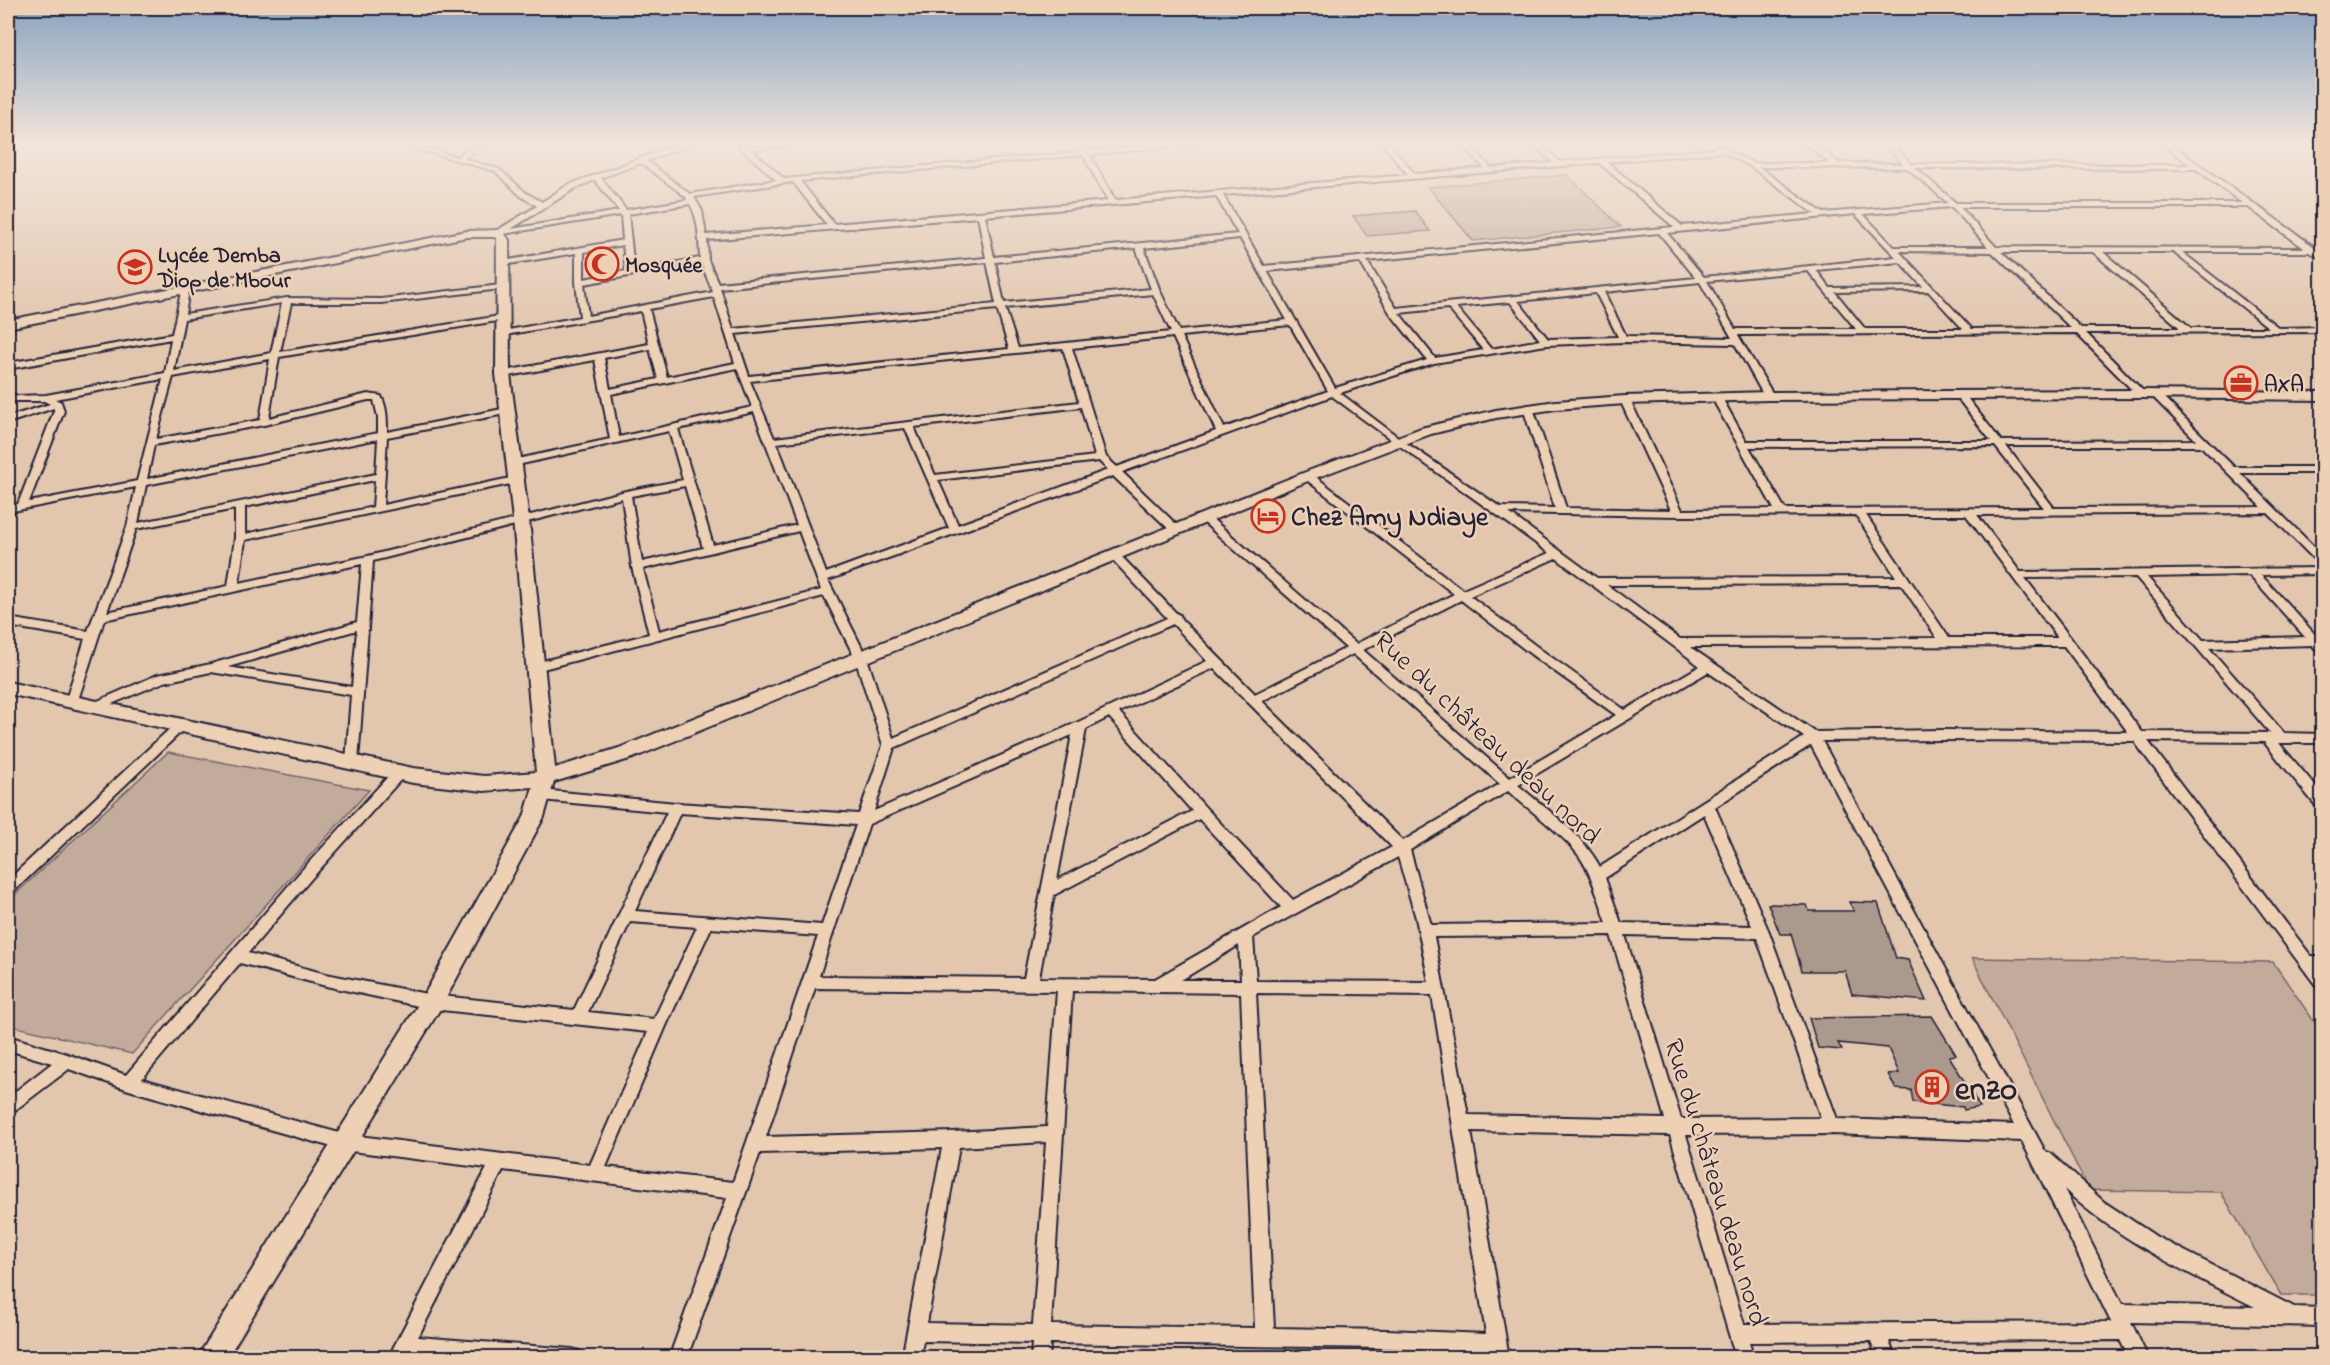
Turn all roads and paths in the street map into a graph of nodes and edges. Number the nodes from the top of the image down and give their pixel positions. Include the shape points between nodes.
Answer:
1 (539, 207) edge
2 (620, 207) edge
3 (649, 207) edge
4 (696, 207) edge
5 (816, 207) edge
6 (1061, 207) edge
7 (1226, 207) edge
8 (1655, 207) edge
9 (1810, 207) edge
10 (1930, 207) edge
11 (1956, 207) edge
12 (2252, 207) edge
13 (624, 212) junction
14 (1857, 212) junction
15 (981, 214) junction
16 (1821, 215) junction
17 (833, 228) junction
18 (1682, 230) junction
19 (1662, 232) junction
20 (499, 233) junction
21 (1242, 236) junction
22 (703, 238) junction
23 (626, 242) junction
24 (2322, 245) edge
25 (1139, 246) junction
26 (2309, 247) junction
27 (1893, 249) junction
28 (1994, 249) junction
29 (2096, 249) junction
30 (2175, 250) junction
31 (580, 251) junction
32 (2322, 257) edge
33 (1362, 259) junction
34 (1901, 259) junction
35 (704, 260) junction
36 (992, 261) junction
37 (503, 263) junction
38 (1810, 268) junction
39 (1260, 269) junction
40 (630, 273) junction
41 (1702, 279) junction
42 (580, 282) junction
43 (501, 287) junction
44 (1930, 289) junction
45 (185, 290) junction
46 (716, 290) junction
47 (1599, 290) junction
48 (1828, 290) junction
49 (1156, 291) junction
50 (1512, 299) junction
51 (287, 300) junction
52 (1451, 306) junction
53 (644, 307) junction
54 (1001, 307) junction
55 (1393, 310) junction
56 (181, 317) junction
57 (504, 317) junction
58 (584, 318) junction
59 (1291, 321) junction
60 (8, 324) edge
61 (2277, 330) junction
62 (2322, 330) edge
63 (1970, 331) junction
64 (2189, 331) junction
65 (730, 332) junction
66 (1863, 332) junction
67 (1178, 333) junction
68 (2081, 333) junction
69 (502, 334) junction
70 (175, 336) junction
71 (1736, 336) junction
72 (1623, 339) junction
73 (1546, 342) junction
74 (654, 346) junction
75 (1067, 346) junction
76 (1014, 350) junction
77 (1489, 352) junction
78 (276, 355) junction
79 (599, 356) junction
80 (1433, 361) junction
81 (740, 365) junction
82 (8, 366) edge
83 (504, 374) junction
84 (169, 375) junction
85 (745, 378) junction
86 (663, 381) junction
87 (606, 392) junction
88 (1333, 392) junction
89 (8, 394) edge
90 (2148, 394) junction
91 (1769, 396) junction
92 (1961, 396) junction
93 (2322, 396) edge
94 (46, 398) junction
95 (1717, 398) junction
96 (1625, 400) junction
97 (58, 404) junction
98 (1084, 405) junction
99 (1528, 408) junction
100 (757, 410) junction
101 (507, 411) junction
102 (8, 420) edge
103 (264, 422) junction
104 (908, 424) junction
105 (673, 429) junction
106 (1221, 432) junction
107 (383, 436) junction
108 (615, 441) junction
109 (771, 441) junction
110 (1399, 442) junction
111 (1998, 442) junction
112 (150, 443) junction
113 (2204, 443) junction
114 (1743, 444) junction
115 (1101, 458) junction
116 (513, 463) junction
117 (2231, 470) junction
118 (2322, 470) edge
119 (1113, 471) junction
120 (380, 476) junction
121 (1308, 476) junction
122 (932, 478) junction
123 (515, 480) junction
124 (689, 482) junction
125 (140, 484) junction
126 (626, 494) junction
127 (240, 505) junction
128 (22, 506) junction
129 (8, 509) edge
130 (378, 509) junction
131 (1498, 510) junction
132 (1561, 510) junction
133 (2271, 510) junction
134 (1969, 511) junction
135 (1781, 512) junction
136 (1859, 512) junction
137 (2052, 512) junction
138 (1678, 513) junction
139 (1206, 519) junction
140 (521, 520) junction
141 (132, 527) junction
142 (804, 527) junction
143 (954, 528) junction
144 (1177, 531) junction
145 (240, 538) junction
146 (709, 550) junction
147 (1557, 554) junction
148 (1115, 556) junction
149 (368, 559) junction
150 (2322, 561) edge
151 (637, 567) junction
152 (2322, 571) edge
153 (2252, 572) junction
154 (2139, 574) junction
155 (2019, 575) junction
156 (823, 578) junction
157 (1905, 580) junction
158 (1596, 582) junction
159 (233, 587) junction
160 (827, 592) junction
161 (1462, 595) junction
162 (100, 617) junction
163 (1176, 618) junction
164 (8, 622) edge
165 (361, 625) junction
166 (92, 636) junction
167 (655, 636) junction
168 (1945, 642) junction
169 (2068, 642) junction
170 (1678, 643) junction
171 (2198, 644) junction
172 (2318, 645) edge
173 (1356, 649) junction
174 (861, 658) junction
175 (1215, 662) junction
176 (1708, 666) junction
177 (535, 667) junction
178 (211, 668) junction
179 (8, 688) edge
180 (358, 692) junction
181 (72, 700) junction
182 (1253, 700) junction
183 (97, 706) junction
184 (1112, 712) junction
185 (1624, 715) junction
186 (181, 725) junction
187 (1080, 726) junction
188 (1813, 737) junction
189 (2140, 738) junction
190 (2322, 738) edge
191 (2276, 739) junction
192 (889, 745) junction
193 (352, 762) junction
194 (400, 772) junction
195 (1509, 783) junction
196 (544, 786) junction
197 (2322, 803) edge
198 (1708, 807) junction
199 (676, 808) junction
200 (1201, 812) junction
201 (866, 820) junction
202 (1402, 848) junction
203 (1597, 876) junction
204 (8, 888) edge
205 (1047, 892) junction
206 (1292, 908) junction
207 (626, 916) junction
208 (706, 923) junction
209 (1616, 929) junction
210 (827, 931) junction
211 (1427, 931) junction
212 (1762, 932) junction
213 (1245, 936) junction
214 (236, 956) junction
215 (2315, 962) edge
216 (809, 982) junction
217 (2322, 982) edge
218 (1030, 985) junction
219 (1065, 986) junction
220 (1157, 986) junction
221 (1247, 986) junction
222 (1438, 989) junction
223 (432, 1002) junction
224 (578, 1018) junction
225 (658, 1026) junction
226 (8, 1043) edge
227 (67, 1061) junction
228 (129, 1083) junction
229 (8, 1106) edge
230 (1462, 1123) junction
231 (1832, 1126) junction
232 (1676, 1127) junction
233 (2027, 1133) junction
234 (1055, 1134) junction
235 (952, 1140) junction
236 (344, 1142) junction
237 (755, 1144) junction
238 (2036, 1150) junction
239 (499, 1161) junction
240 (595, 1173) junction
241 (738, 1191) junction
242 (2117, 1313) junction
243 (2292, 1316) junction
244 (2322, 1317) edge
245 (2126, 1331) junction
246 (916, 1332) junction
247 (1738, 1333) junction
248 (1877, 1333) junction
249 (1041, 1334) junction
250 (1265, 1337) junction
251 (400, 1351) edge
252 (1499, 1351) edge
253 (513, 1355) edge
254 (211, 1358) edge
255 (572, 1358) edge
256 (678, 1358) edge
257 (911, 1358) edge
258 (1040, 1358) edge
259 (1745, 1358) edge
260 (1886, 1358) edge
261 (2139, 1358) edge

1 - 20 street
2 - 13 street
3 - 13 street
4 - 22 street
5 - 17 street
6 - 15 street
7 - 21 street
8 - 18 street
9 - 16 street
10 - 14 street
11 - 28 street
12 - 26 street
13 - 20 street
13 - 23 street
14 - 16 street
14 - 27 street
15 - 17 street
15 - 36 street
16 - 18 street
17 - 22 street
18 - 19 street
19 - 33 street
19 - 41 street
20 - 37 main road
20 - 45 main road via 467,234
21 - 25 street
21 - 39 street
22 - 35 street
23 - 31 street
23 - 40 street
24 - 26 street
25 - 36 street
25 - 49 street
26 - 30 street
26 - 32 street
27 - 28 street
27 - 34 street
28 - 29 street
28 - 68 street
29 - 30 street
29 - 64 street
30 - 61 street
31 - 37 street
31 - 42 street
33 - 39 street
33 - 55 street
34 - 38 street
34 - 44 street
35 - 40 street
35 - 46 street
36 - 46 street
36 - 54 street
37 - 43 main road
38 - 41 street
38 - 48 street
39 - 59 street
40 - 42 street
41 - 47 street
41 - 71 street
42 - 58 street
43 - 51 street via 381,301
43 - 57 main road
44 - 48 street
44 - 63 street
45 - 56 street
45 - 60 main road
46 - 53 street
46 - 65 street
47 - 50 street
47 - 72 street
48 - 66 street
49 - 54 street
49 - 67 street
50 - 52 street
50 - 73 street
51 - 56 street
51 - 78 street
52 - 55 street
52 - 77 street
53 - 58 street
53 - 74 street
54 - 65 street
54 - 76 street
55 - 80 street
56 - 70 street
57 - 69 main road
57 - 78 street
58 - 69 street
59 - 67 street
59 - 88 street
61 - 62 street
61 - 64 street
63 - 66 street
63 - 68 street
64 - 68 street
65 - 81 street
66 - 71 street
67 - 75 street
67 - 106 street
68 - 90 street
69 - 83 main road
70 - 82 street
70 - 84 street
71 - 72 street
71 - 91 street
72 - 73 street
73 - 77 street
74 - 79 street
74 - 86 street
75 - 76 street
75 - 98 street
76 - 85 street
77 - 80 street
78 - 84 street
78 - 103 street
79 - 83 street
79 - 87 street
80 - 88 street
81 - 85 street
81 - 86 street
83 - 101 main road
84 - 94 street
84 - 112 street
85 - 100 street
86 - 87 street
87 - 108 street
88 - 106 street
88 - 110 street
89 - 94 street via 15,399
90 - 92 main road
90 - 93 main road
90 - 113 street
91 - 92 main road
91 - 95 main road
92 - 111 street
94 - 97 street
95 - 96 main road
95 - 114 street
96 - 99 main road
96 - 138 street
97 - 102 street
97 - 128 street via 59,411
98 - 104 street
98 - 115 street
99 - 110 main road via 1426,431
99 - 132 street
100 - 105 street
100 - 109 street
101 - 107 street
101 - 116 main road
103 - 107 street via 374,397 382,402
103 - 112 street
104 - 109 street
104 - 122 street
105 - 108 street
105 - 124 street
106 - 119 street
107 - 120 street
107 - 125 street
108 - 116 street
109 - 142 street
110 - 121 main road
110 - 131 street
111 - 113 street
111 - 114 street
111 - 137 street
112 - 125 street
113 - 117 street
114 - 135 street
115 - 119 street
115 - 122 street
116 - 123 main road
117 - 118 street
117 - 133 street
119 - 143 street
119 - 144 street
120 - 127 street
120 - 130 street
121 - 139 main road
121 - 161 street
122 - 143 street
123 - 130 street
123 - 140 main road
124 - 126 street
124 - 146 street
125 - 128 street
125 - 141 street
126 - 140 street
126 - 151 street
127 - 141 street
127 - 145 street
128 - 129 street
130 - 145 street
131 - 132 street
131 - 147 street
132 - 138 street
133 - 137 street
133 - 150 street
134 - 136 street
134 - 137 street
134 - 155 street
135 - 136 street
135 - 138 street
136 - 157 street
139 - 144 main road
139 - 173 street, Rue du château deau nord
140 - 149 street
140 - 177 main road
141 - 162 street
142 - 146 street
142 - 156 street
143 - 156 street
144 - 148 main road
145 - 159 street
146 - 151 street
147 - 158 street
147 - 161 street
148 - 163 street
148 - 174 main road
149 - 159 street
149 - 165 street
151 - 167 street
152 - 153 street
153 - 154 street
153 - 172 street
154 - 155 street
154 - 171 street
155 - 169 street
156 - 160 street
157 - 158 street
157 - 168 street
158 - 170 street
159 - 162 street
160 - 167 street
160 - 174 street
161 - 173 street
161 - 185 street
162 - 166 street
163 - 175 street
163 - 192 street
164 - 166 street
165 - 178 street
165 - 180 street
166 - 181 street
167 - 177 street
168 - 169 street
168 - 170 street
169 - 189 street
170 - 176 street
171 - 172 street
171 - 191 street
173 - 182 street
173 - 195 street, Rue du château deau nord
174 - 192 street
174 - 196 main road
175 - 182 street
175 - 184 street
176 - 185 street
176 - 188 street
177 - 196 main road
178 - 180 street
178 - 183 street via 160,678
179 - 181 main road
180 - 193 street
181 - 183 main road
182 - 202 street
183 - 186 main road
184 - 187 street
184 - 200 street
185 - 195 street
186 - 193 main road
186 - 204 street
187 - 201 street
187 - 205 street
188 - 189 street
188 - 198 street
188 - 233 street
189 - 191 street
189 - 215 street
190 - 191 street
191 - 197 street
192 - 201 street
193 - 194 main road
194 - 196 main road via 471,783
194 - 214 street
195 - 202 street
195 - 203 street, Rue du château deau nord via 1587,856
196 - 199 street
196 - 223 main road via 534,817
198 - 203 street
198 - 212 street
199 - 201 street
199 - 207 street
200 - 205 street
200 - 206 street
201 - 210 street
202 - 206 street
202 - 211 street
203 - 209 street, Rue du château deau nord
205 - 218 street
206 - 213 street
207 - 208 street
207 - 224 street
208 - 210 street
208 - 225 street
209 - 211 street
209 - 212 street
209 - 232 street, Rue du château deau nord
210 - 216 street
211 - 222 street
212 - 231 street
213 - 220 street
213 - 221 street
214 - 223 street
214 - 228 street
215 - 217 street
216 - 218 street
216 - 237 street
218 - 219 street
219 - 220 street
219 - 234 street
220 - 221 street
221 - 222 street
221 - 250 street
222 - 230 street
223 - 224 street
223 - 236 main road
224 - 225 street
225 - 240 street
226 - 227 street
227 - 228 street
227 - 229 street
228 - 236 street
230 - 232 street
230 - 252 street
231 - 232 street
231 - 233 street
232 - 247 street, Rue du château deau nord
233 - 238 street
234 - 235 street
234 - 249 street
235 - 237 street
235 - 246 street
236 - 239 street
236 - 254 main road
237 - 241 street
238 - 242 street
238 - 243 street via 2106,1214 2178,1258
239 - 240 street
239 - 251 street
240 - 241 street
241 - 256 street
242 - 243 street
242 - 245 street
243 - 244 street
245 - 248 street
245 - 261 street
246 - 249 street
246 - 257 street
247 - 248 street
247 - 259 street, Rue du château deau nord
248 - 260 street
249 - 250 street
249 - 258 street
250 - 252 street
251 - 253 street
253 - 255 street

